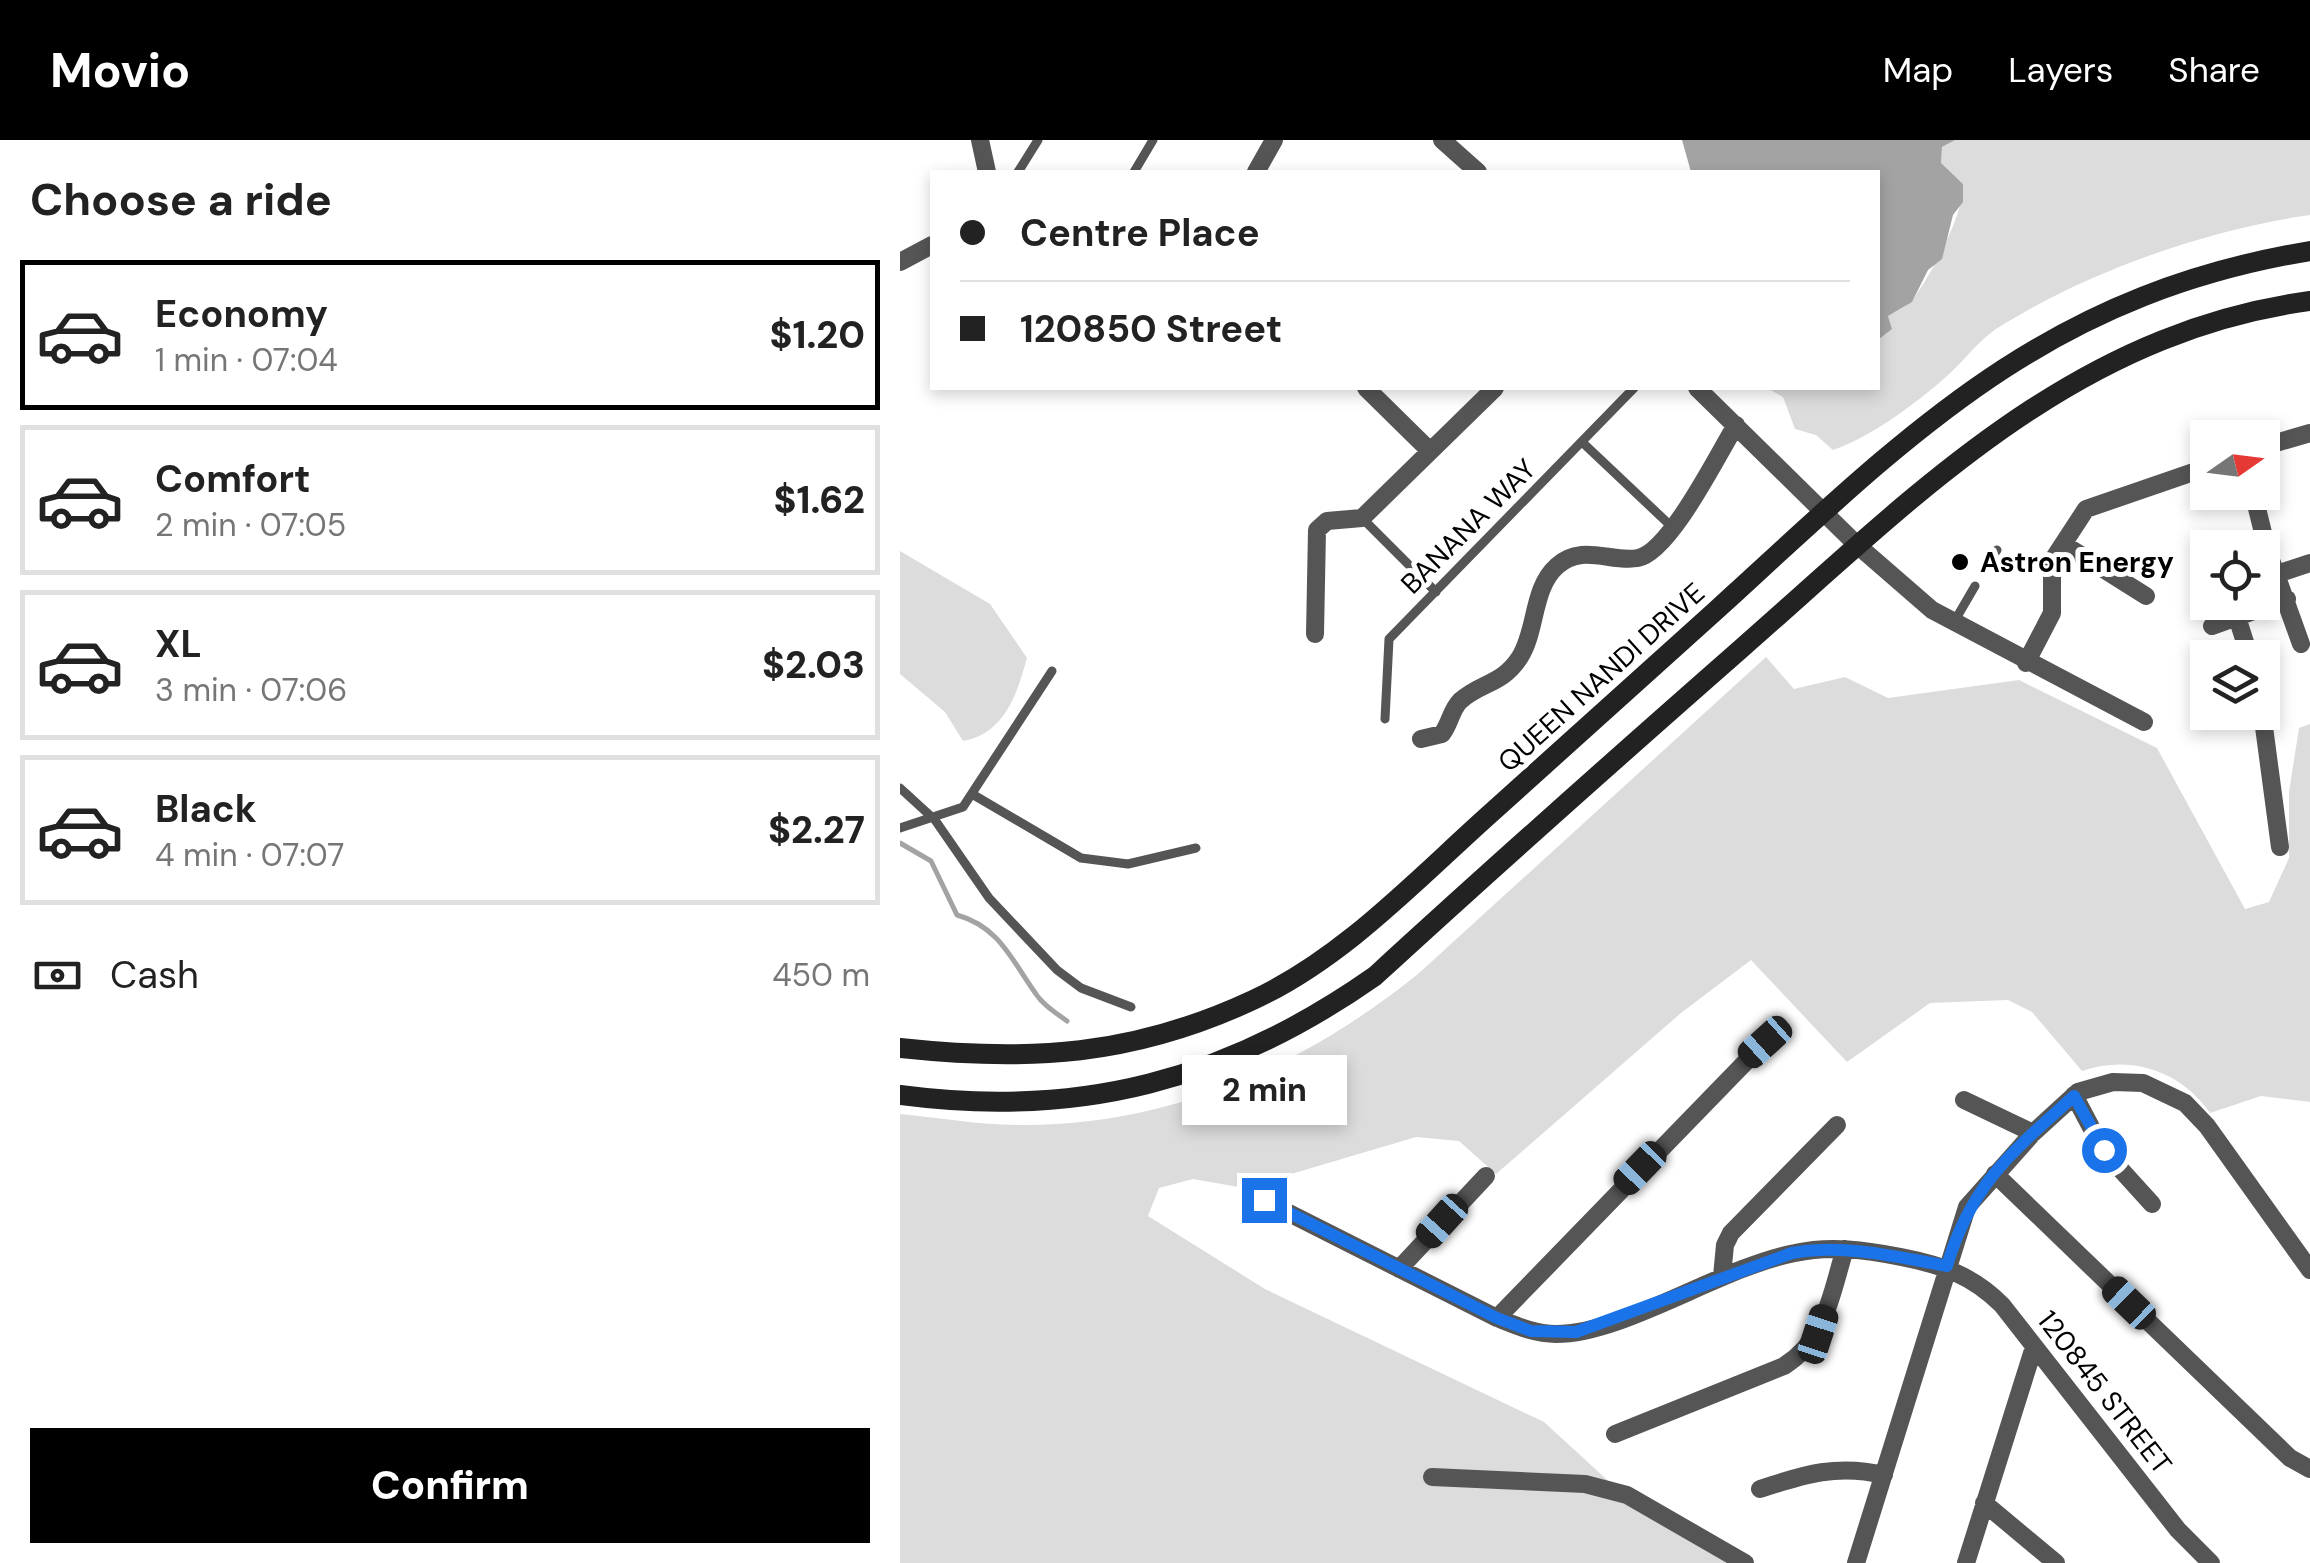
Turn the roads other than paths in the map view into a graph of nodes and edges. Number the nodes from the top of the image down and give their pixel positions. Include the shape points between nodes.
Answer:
1 (980, 140) edge
2 (1038, 140) edge
3 (1154, 140) edge
4 (1274, 140) edge
5 (1442, 140) edge
6 (987, 170) edge
7 (1019, 170) edge
8 (1135, 170) edge
9 (1257, 170) edge
10 (1476, 170) edge
11 (930, 246) edge
12 (2310, 251) edge
13 (900, 262) edge
14 (2310, 301) edge
15 (1368, 390) edge
16 (1493, 390) edge
17 (1632, 390) edge
18 (1699, 390) edge
19 (1736, 425) junction
20 (2309, 433) edge
21 (1582, 442) junction
22 (2280, 442) edge
23 (1429, 450) junction
24 (2190, 473) edge
25 (1824, 508) junction
26 (1362, 518) junction
27 (1672, 528) junction
28 (1856, 544) junction
29 (2064, 546) junction
30 (1996, 550) dead end
31 (2310, 563) edge
32 (1984, 570) dead end
33 (2280, 573) edge
34 (2280, 582) edge
35 (1975, 586) dead end
36 (1436, 592) junction
37 (2146, 596) dead end
38 (2287, 600) junction
39 (2280, 603) edge
40 (2232, 620) edge
41 (1954, 622) junction
42 (2212, 626) dead end
43 (1315, 634) dead end
44 (2301, 644) dead end
45 (2026, 663) junction
46 (1052, 671) dead end
47 (1385, 718) dead end
48 (2144, 722) dead end
49 (2264, 730) edge
50 (1421, 740) dead end
51 (900, 788) edge
52 (972, 794) junction
53 (934, 820) junction
54 (900, 828) edge
55 (2280, 847) dead end
56 (1196, 848) dead end
57 (1130, 1007) dead end
58 (1765, 1042) dead end
59 (900, 1048) edge
60 (900, 1094) edge
61 (2074, 1096) junction
62 (1964, 1100) dead end
63 (1838, 1125) dead end
64 (2033, 1133) junction
65 (1995, 1174) junction
66 (1486, 1176) dead end
67 (1264, 1200) dead end
68 (2152, 1204) dead end
69 (1845, 1249) junction
70 (1947, 1266) junction
71 (1399, 1269) junction
72 (2310, 1270) edge
73 (1722, 1276) junction
74 (1497, 1318) junction
75 (2034, 1347) junction
76 (1615, 1434) dead end
77 (2310, 1469) edge
78 (1884, 1474) junction
79 (1432, 1477) dead end
80 (1760, 1489) dead end
81 (1984, 1503) junction
82 (1745, 1563) edge
83 (1856, 1563) edge
84 (1966, 1563) edge
85 (2056, 1563) edge
86 (2211, 1563) edge

1 - 6 street
2 - 7 lane
3 - 8 lane
4 - 9 street
5 - 10 street
11 - 13 street
12 - 25 main road, QUEEN NANDI DRIVE via 2180,281 2057,334 1978,386
14 - 28 main road via 2189,329 2105,365 1965,453
15 - 23 street
16 - 23 street
17 - 21 lane, BANANA WAY
18 - 19 street
19 - 25 street
19 - 27 street
20 - 22 street
21 - 27 lane
21 - 36 lane, BANANA WAY
23 - 26 street
24 - 29 street via 2089,507
25 - 28 street
25 - 59 main road, QUEEN NANDI DRIVE via 1424,873 1291,979 1211,1018 1118,1046 1029,1057
26 - 36 lane
26 - 43 street via 1327,521 1316,530
27 - 50 street via 1662,544 1637,558 1592,554 1557,566 1509,672 1456,705 1442,734
28 - 41 street
28 - 60 main road via 1375,976 1295,1028 1164,1082 1055,1103
29 - 37 street
29 - 45 street via 2052,562 2052,613
30 - 32 lane
31 - 33 street
34 - 38 street
35 - 41 lane
36 - 47 lane, BANANA WAY via 1387,643
38 - 39 street
38 - 44 street
40 - 42 street
41 - 45 street
45 - 48 street
46 - 52 lane
49 - 55 street
51 - 53 lane
52 - 53 lane via 964,807
52 - 56 lane via 1080,858 1128,864
53 - 54 lane
53 - 57 lane via 988,898 1057,970 1081,988
58 - 74 street
61 - 64 street
61 - 68 street via 2104,1150
61 - 72 street via 2098,1084 2128,1081 2158,1087 2185,1104
62 - 64 street
63 - 73 street via 1731,1232
64 - 65 street
65 - 70 street via 1968,1207
65 - 77 street via 2290,1458
66 - 71 street
67 - 71 street
69 - 70 street
69 - 73 street via 1792,1253
69 - 76 street via 1818,1334 1805,1352
70 - 75 street, 120845 STREET via 1988,1291
70 - 78 street
71 - 74 street
73 - 74 street via 1576,1332 1531,1331
75 - 81 street
75 - 86 street, 120845 STREET
78 - 80 street via 1826,1469
78 - 83 street
79 - 82 street via 1532,1479 1613,1491
81 - 84 street
81 - 85 street

